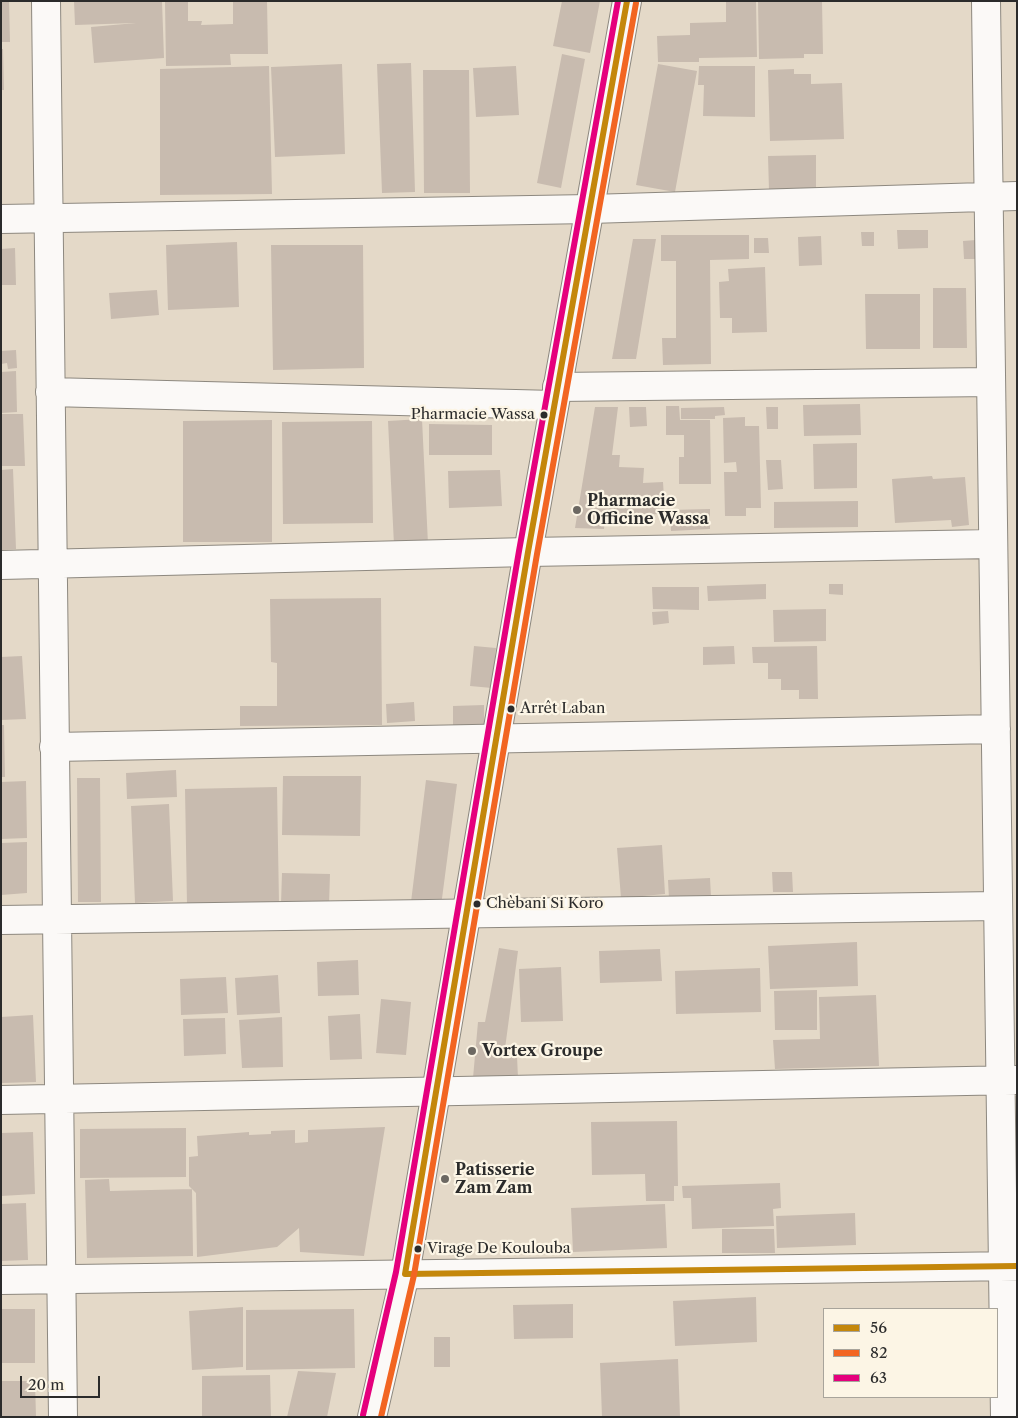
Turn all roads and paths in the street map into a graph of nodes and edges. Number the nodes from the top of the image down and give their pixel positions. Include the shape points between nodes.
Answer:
1 (46, 1) edge
2 (627, 1) edge
3 (986, 1) edge
4 (1017, 196) edge
5 (989, 199) junction
6 (590, 209) junction
7 (48, 218) junction
8 (1, 219) edge
9 (991, 382) junction
10 (50, 392) junction
11 (556, 396) junction
12 (993, 544) junction
13 (528, 552) junction
14 (52, 564) junction
15 (1, 565) edge
16 (996, 729) junction
17 (496, 738) junction
18 (54, 747) junction
19 (1004, 893) edge
20 (467, 913) junction
21 (56, 919) junction
22 (1, 920) edge
23 (1008, 1080) edge
24 (437, 1092) junction
25 (1, 1100) edge
26 (58, 1100) junction
27 (1010, 1266) edge
28 (405, 1274) junction
29 (1, 1280) edge
30 (61, 1280) junction
31 (62, 1417) edge
32 (372, 1417) edge
33 (1004, 1417) edge

1 - 7 street
2 - 6 street
3 - 5 street
4 - 5 street
5 - 6 street
5 - 9 street
6 - 7 street
6 - 11 street
7 - 8 street
7 - 10 street
9 - 11 street
9 - 12 street
10 - 11 street
10 - 14 street
11 - 13 street
12 - 13 street
12 - 16 street
13 - 14 street
13 - 17 street
14 - 15 street
14 - 18 street
16 - 17 street
16 - 19 street
17 - 18 street
17 - 20 street
18 - 21 street
19 - 20 street
19 - 23 street
20 - 21 street
20 - 24 street
21 - 22 street
21 - 26 street
23 - 24 street
23 - 27 street
24 - 26 street
24 - 28 street
25 - 26 street
26 - 30 street
27 - 28 street
27 - 33 street
28 - 30 street
28 - 32 street
29 - 30 street
30 - 31 street

